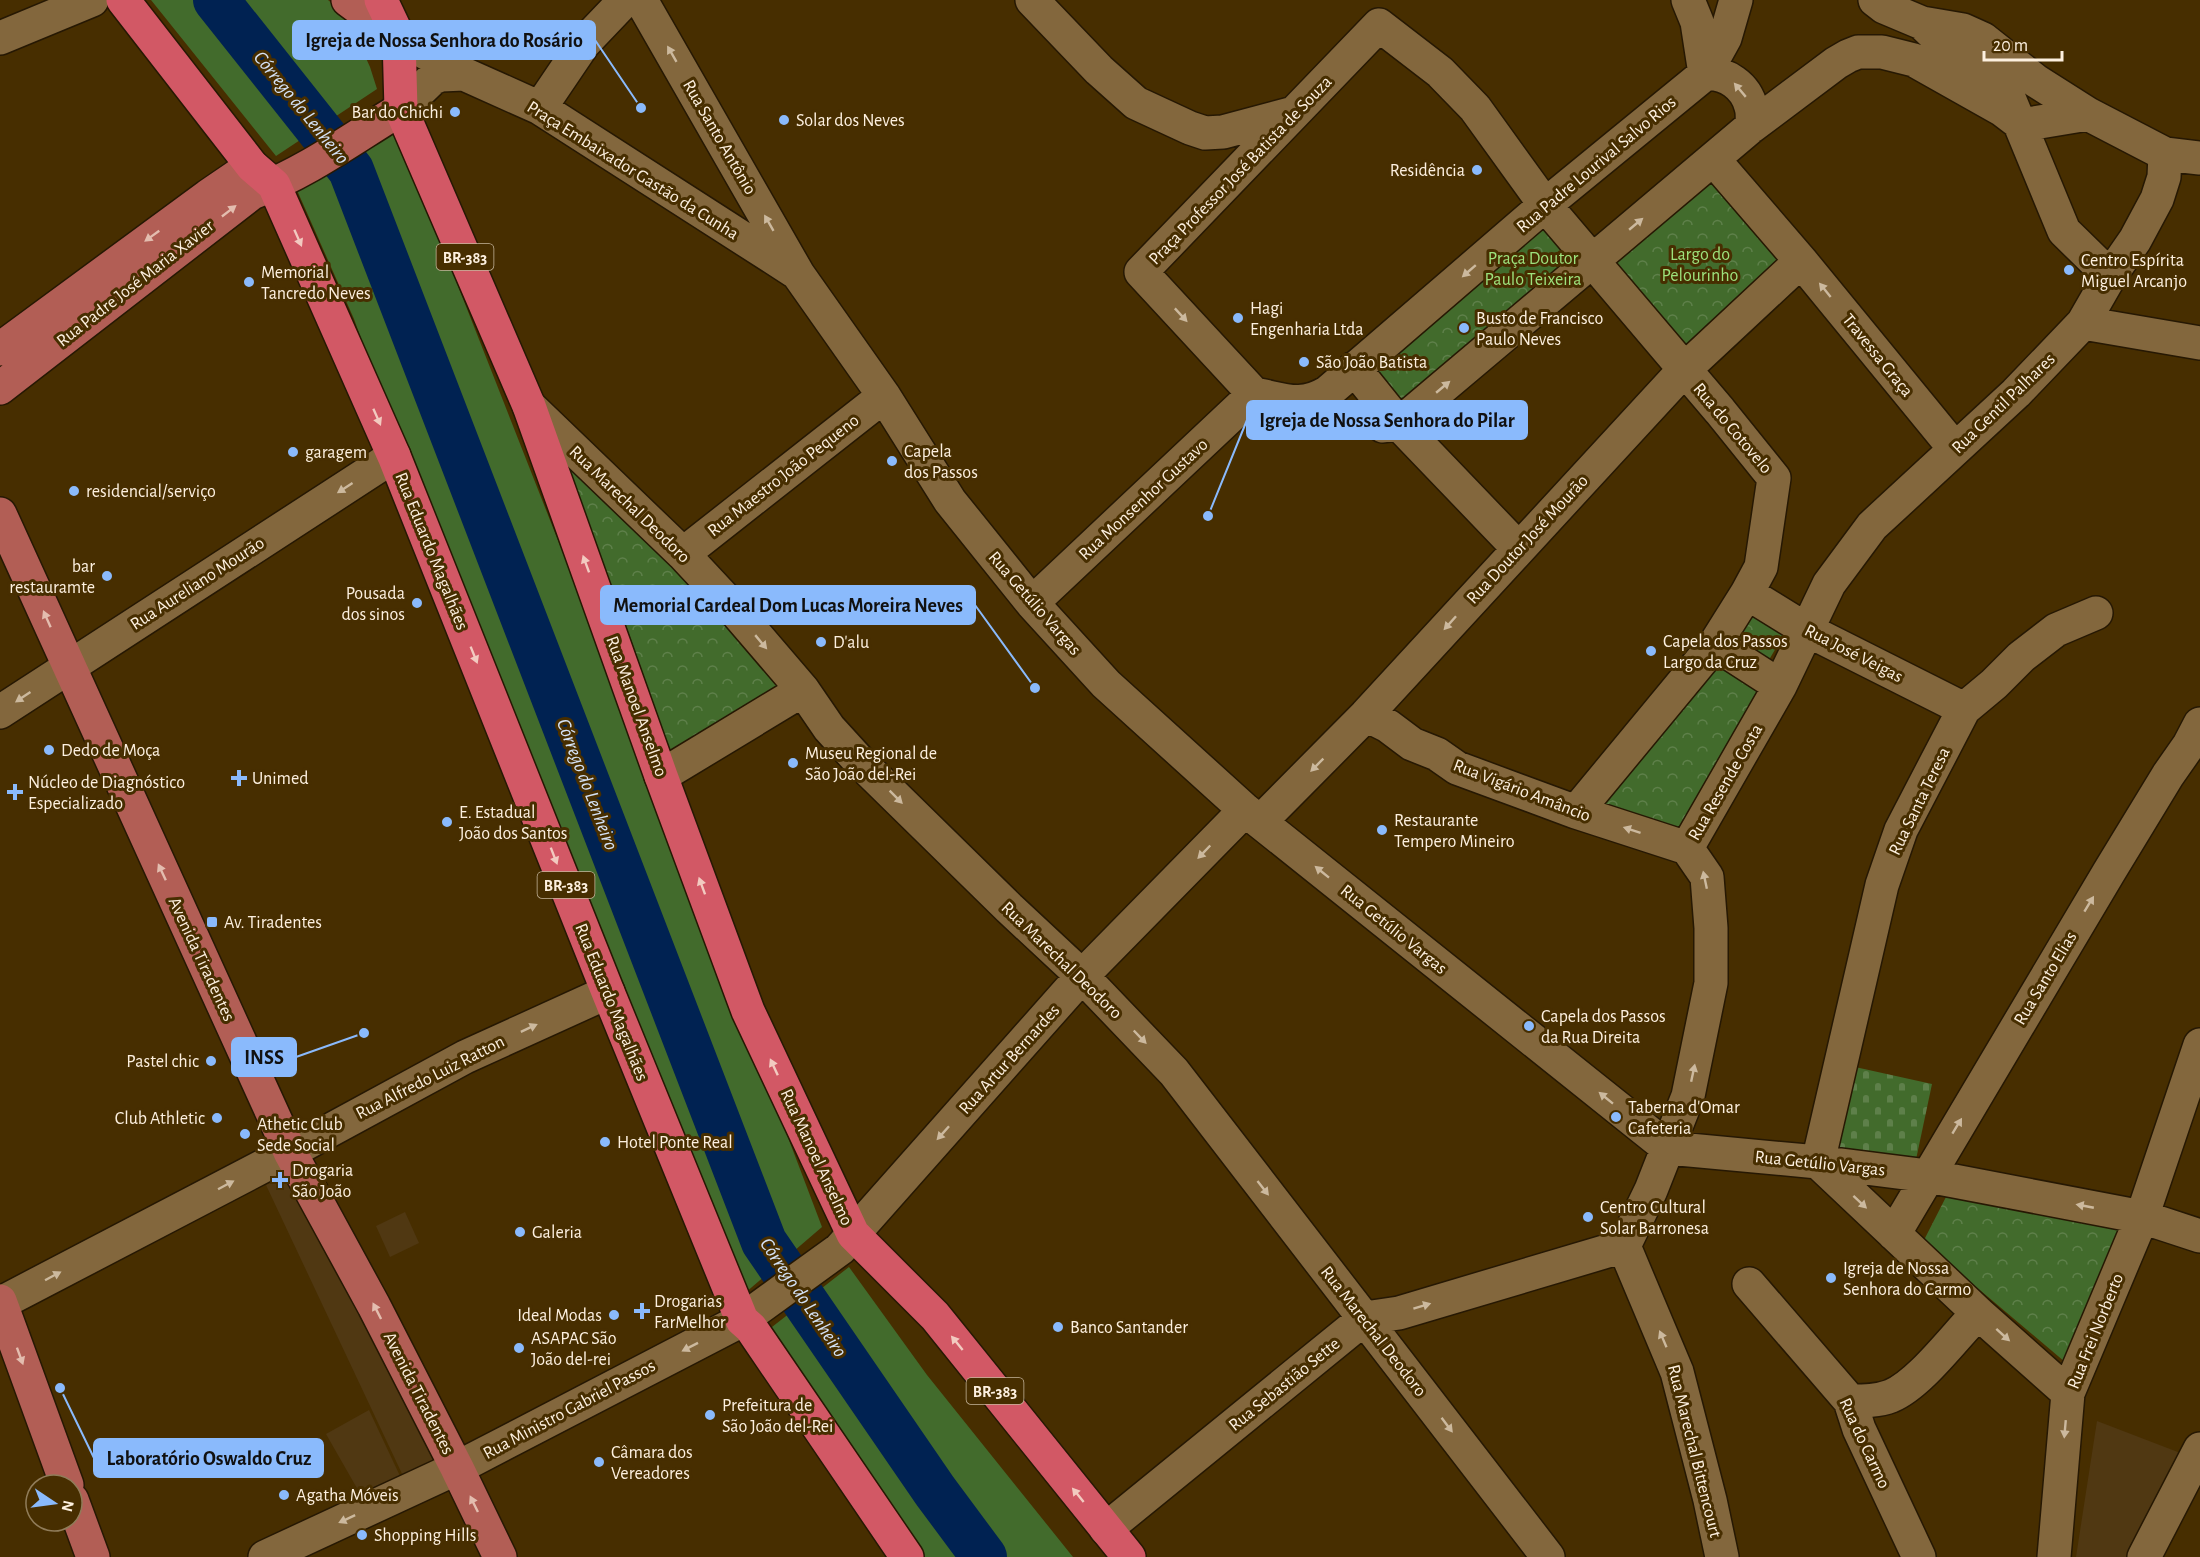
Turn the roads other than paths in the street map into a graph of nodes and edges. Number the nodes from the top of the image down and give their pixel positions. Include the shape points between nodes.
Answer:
1 (92, 0) edge
2 (123, 0) edge
3 (348, 0) edge
4 (381, 0) edge
5 (625, 0) edge
6 (641, 0) edge
7 (1032, 0) edge
8 (1688, 0) edge
9 (1736, 0) edge
10 (1875, 0) edge
11 (1922, 23) junction
12 (1379, 25) joint
13 (0, 38) edge
14 (399, 38) junction
15 (464, 74) junction
16 (1706, 74) junction
17 (540, 108) junction
18 (401, 109) junction
19 (1295, 113) junction
20 (2088, 114) junction
21 (2022, 125) junction
22 (1752, 126) junction
23 (2165, 154) junction
24 (2200, 158) edge
25 (1714, 160) junction
26 (263, 175) junction
27 (1545, 205) junction
28 (1591, 261) junction
29 (1801, 261) junction
30 (798, 274) junction
31 (2110, 276) junction
32 (2083, 323) junction
33 (2200, 343) edge
34 (0, 349) edge
35 (1354, 369) junction
36 (1684, 370) junction
37 (0, 388) edge
38 (1254, 394) junction
39 (884, 396) junction
40 (529, 406) junction
41 (1391, 425) junction
42 (1955, 449) junction
43 (394, 456) junction
44 (0, 514) edge
45 (1518, 548) junction
46 (683, 554) junction
47 (1747, 593) junction
48 (1032, 603) junction
49 (2096, 613) dead end
50 (1807, 630) junction
51 (1715, 644) junction
52 (68, 666) junction
53 (1780, 686) junction
54 (803, 690) junction
55 (1964, 709) junction
56 (0, 712) edge
57 (1366, 715) junction
58 (2200, 724) edge
59 (661, 776) junction
60 (1576, 812) junction
61 (1252, 816) junction
62 (1687, 848) junction
63 (1082, 976) junction
64 (608, 992) junction
65 (2200, 1044) edge
66 (1668, 1148) junction
67 (290, 1152) junction
68 (1818, 1162) junction
69 (1928, 1176) junction
70 (2142, 1217) junction
71 (1894, 1234) junction
72 (2200, 1236) edge
73 (847, 1242) junction
74 (1624, 1245) junction
75 (1749, 1284) dead end
76 (1, 1302) edge
77 (752, 1313) junction
78 (1978, 1313) junction
79 (1365, 1318) junction
80 (2068, 1393) junction
81 (1850, 1401) junction
82 (2200, 1449) edge
83 (457, 1468) junction
84 (63, 1473) edge
85 (2191, 1486) edge
86 (1106, 1529) junction
87 (84, 1533) edge
88 (93, 1557) edge
89 (265, 1557) edge
90 (500, 1557) edge
91 (907, 1557) edge
92 (1129, 1557) edge
93 (1548, 1557) edge
94 (1722, 1557) edge
95 (1919, 1557) edge
96 (2054, 1557) edge
97 (2144, 1557) edge

1 - 13 street
2 - 26 highway, BR-383
3 - 14 main road
4 - 14 highway, BR-383
5 - 17 street via 584,43
30 -> 6 street, Rua Santo Antônio
7 - 19 street via 1136,103 1190,128 1205,133 1223,132
8 - 16 street via 1697,22
9 - 16 street via 1725,38
10 - 11 street
11 - 20 street via 1963,30 1983,39 2036,81
11 - 21 street via 2007,93
12 - 19 street, Praça Professor José Batista de Souza
12 - 27 street, Rua do Cotovelo via 1440,72 1475,108
14 - 15 street, Praça Embaixador Gastão da Cunha
14 - 18 highway, BR-383
15 - 17 street, Praça Embaixador Gastão da Cunha
15 - 18 street via 433,78
22 -> 16 street via 1752,108 1743,90 1718,73
16 - 27 street, Rua Padre Lourival Salvo Rios
17 - 30 street, Praça Embaixador Gastão da Cunha
18 - 26 main road via 306,168
18 - 40 highway, Rua Manoel Anselmo / BR-383
19 -> 38 street, Praça Professor José Batista de Souza via 1141,272
20 - 21 street
20 - 23 street
21 - 22 street via 1914,60 1870,51 1858,52 1836,63
21 - 31 street via 2064,231
22 - 25 street
23 - 24 street
23 - 31 street, Rua Gentil Palhares via 2164,177 2157,199
28 -> 25 street
25 - 29 street, Travessa Graça
26 -> 34 main road, Rua Padre José Maria Xavier via 208,196
37 -> 26 main road, Rua Padre José Maria Xavier via 252,192
26 -> 43 highway, Rua Eduardo Magalhães / BR-383
27 - 28 street, Rua do Cotovelo
27 -> 35 street, Rua Padre Lourival Salvo Rios
28 - 36 street, Rua do Cotovelo
41 -> 28 street
29 - 36 street, Rua Doutor José Mourão
42 -> 29 street, Travessa Graça
30 - 39 street, Rua Getúlio Vargas
31 - 32 street, Rua Gentil Palhares
32 - 33 street
32 - 42 street, Rua Gentil Palhares
35 - 38 street, Rua Padre Lourival Salvo Rios via 1328,392 1310,401 1293,403
35 - 41 street
36 - 45 street, Rua Doutor José Mourão
36 - 47 street, Rua do Cotovelo via 1774,478 1761,567
38 - 48 street, Rua Monsenhor Gustavo
39 - 46 street, Rua Maestro João Pequeno
39 - 48 street, Rua Getúlio Vargas via 950,501
40 - 46 street, Rua Marechal Deodoro
59 -> 40 highway, Rua Manoel Anselmo / BR-383
41 - 45 street
42 - 50 street, Rua Gentil Palhares via 1872,526 1829,584
43 -> 52 street, Rua Aureliano Mourão
43 -> 64 highway, Rua Eduardo Magalhães / BR-383
52 -> 44 main road, Avenida Tiradentes
45 -> 57 street, Rua Doutor José Mourão
46 -> 54 street, Rua Marechal Deodoro
47 - 50 street, Rua José Veigas
47 - 51 street
48 - 61 street, Rua Getúlio Vargas via 1106,684
49 - 55 street, Rua Santa Teresa via 2056,630
50 - 53 street, Rua Resende Costa
50 - 55 street, Rua José Veigas
51 - 53 street
51 - 60 street
52 -> 56 street, Rua Aureliano Mourão
67 -> 52 main road, Avenida Tiradentes
53 - 62 street, Rua Resende Costa
54 - 59 street
54 -> 63 street, Rua Marechal Deodoro via 829,728 860,762 1008,909
55 - 68 street, Rua Santa Teresa via 1901,830 1882,885
57 - 60 street, Rua Vigário Amâncio via 1457,768
57 -> 61 street, Rua Doutor José Mourão
69 -> 58 street, Rua Santo Elias
73 -> 59 highway, Rua Manoel Anselmo / BR-383 via 748,1011
62 -> 60 street, Rua Vigário Amâncio
61 -> 63 street, Rua Artur Bernardes
66 -> 61 street, Rua Getúlio Vargas
66 -> 62 street, Rua Resende Costa via 1688,1096 1711,983 1707,877
63 -> 73 street, Rua Artur Bernardes
63 -> 79 street, Rua Marechal Deodoro via 1174,1072
67 -> 64 street, Rua Alfredo Luiz Ratton via 465,1057
64 - 77 highway, Rua Eduardo Magalhães / BR-383
65 - 70 street, Rua Frei Norberto
66 - 68 street, Rua Getúlio Vargas
66 - 74 street
76 -> 67 street, Rua Alfredo Luiz Ratton
83 -> 67 main road, Avenida Tiradentes
68 - 69 street, Rua Getúlio Vargas
68 -> 71 street
70 -> 69 street, Rua Getúlio Vargas
69 - 71 street, Rua Santo Elias
70 - 72 street, Rua Getúlio Vargas
70 - 80 street, Rua Frei Norberto
71 - 78 street
73 - 77 street, Rua Artur Bernardes
86 -> 73 highway, BR-383 via 935,1316
79 -> 74 street via 1399,1313
94 -> 74 street, Rua Marechal Bittencourt via 1677,1372
75 - 81 street, Rua do Carmo
76 -> 84 main road
77 -> 83 street, Rua Ministro Gabriel Passos
77 - 91 highway, Rua Eduardo Magalhães / BR-383 via 751,1328
78 -> 80 street
78 - 81 street via 1928,1366 1893,1395
79 - 86 street, Rua Sebastião Sette
79 -> 93 street, Rua Marechal Deodoro
80 -> 96 street, Rua Frei Norberto
81 - 95 street, Rua do Carmo via 1859,1429
82 - 85 street
83 -> 89 street, Rua Ministro Gabriel Passos
90 -> 83 main road, Avenida Tiradentes
85 - 97 street
86 - 92 highway, BR-383
87 - 88 main road

